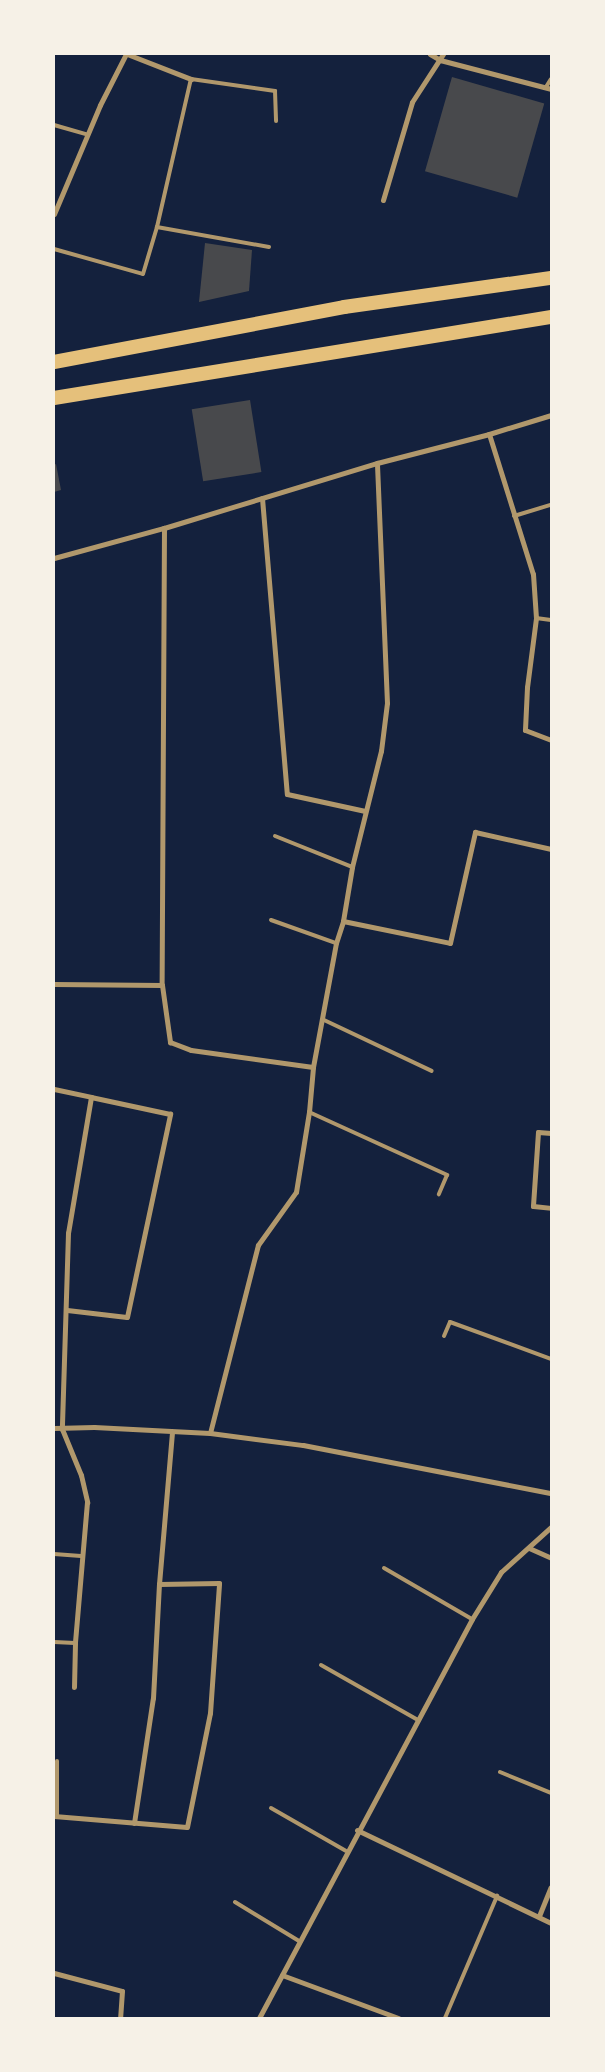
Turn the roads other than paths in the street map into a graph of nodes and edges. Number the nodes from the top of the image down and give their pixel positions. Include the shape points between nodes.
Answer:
1 (127, 54) edge
2 (430, 54) edge
3 (444, 54) edge
4 (440, 60) junction
5 (191, 79) junction
6 (551, 79) edge
7 (549, 88) edge
8 (276, 121) dead end
9 (54, 125) edge
10 (88, 135) junction
11 (383, 200) dead end
12 (54, 214) edge
13 (156, 227) junction
14 (269, 247) dead end
15 (54, 249) edge
16 (551, 278) edge
17 (551, 317) edge
18 (54, 362) edge
19 (54, 398) edge
20 (551, 415) edge
21 (489, 434) junction
22 (377, 463) junction
23 (262, 498) junction
24 (551, 505) edge
25 (514, 516) junction
26 (164, 528) junction
27 (54, 558) edge
28 (536, 618) junction
29 (551, 620) edge
30 (551, 740) edge
31 (365, 812) junction
32 (275, 836) dead end
33 (551, 849) edge
34 (352, 867) junction
35 (271, 920) dead end
36 (343, 922) junction
37 (336, 943) junction
38 (54, 984) edge
39 (162, 985) junction
40 (324, 1020) junction
41 (313, 1067) junction
42 (432, 1071) dead end
43 (54, 1089) edge
44 (91, 1097) junction
45 (309, 1112) junction
46 (551, 1133) edge
47 (439, 1194) dead end
48 (551, 1208) edge
49 (67, 1310) junction
50 (444, 1336) dead end
51 (551, 1359) edge
52 (54, 1428) edge
53 (62, 1429) junction
54 (172, 1433) junction
55 (210, 1433) junction
56 (551, 1493) edge
57 (551, 1527) edge
58 (529, 1548) junction
59 (54, 1554) edge
60 (81, 1556) junction
61 (551, 1558) edge
62 (384, 1568) dead end
63 (159, 1584) junction
64 (472, 1619) junction
65 (54, 1642) edge
66 (75, 1643) junction
67 (321, 1665) dead end
68 (74, 1687) dead end
69 (418, 1720) junction
70 (57, 1761) dead end
71 (500, 1772) dead end
72 (551, 1793) edge
73 (271, 1808) dead end
74 (56, 1816) edge
75 (134, 1823) junction
76 (357, 1830) junction
77 (346, 1851) junction
78 (551, 1887) edge
79 (497, 1896) junction
80 (235, 1902) dead end
81 (539, 1916) junction
82 (551, 1923) edge
83 (299, 1941) junction
84 (54, 1973) edge
85 (282, 1974) junction
86 (120, 2018) edge
87 (259, 2018) edge
88 (398, 2018) edge
89 (444, 2018) edge

1 - 5 street
1 - 10 street
2 - 4 street
3 - 4 street
4 - 7 street
4 - 11 street via 412,102
5 - 8 lane via 275,91
5 - 13 lane
6 - 7 lane
9 - 10 lane
10 - 12 street
13 - 14 lane
13 - 15 lane via 143,274
16 - 18 highway via 344,307
17 - 19 highway
20 - 21 street
21 - 22 street
21 - 25 street
22 - 23 street
22 - 31 street via 387,703 381,751
23 - 26 street
23 - 31 street via 287,794
24 - 25 lane
25 - 28 street via 534,574
26 - 27 street
26 - 39 street
28 - 29 lane
28 - 30 street via 525,730
31 - 34 street
32 - 34 lane
33 - 36 street via 475,832 450,944
34 - 36 street
35 - 37 lane
36 - 37 street
37 - 40 street
38 - 39 street
39 - 41 street via 170,1042 191,1050
40 - 41 street
40 - 42 lane
41 - 45 street
43 - 44 street
44 - 49 street via 68,1233
44 - 49 street via 170,1114 127,1317
45 - 47 lane via 447,1175
45 - 55 street via 296,1192 258,1245
46 - 48 street via 538,1132 533,1206
49 - 53 street
50 - 51 lane via 450,1322
52 - 53 street
53 - 54 street via 94,1427
53 - 60 street via 81,1475 86,1502
54 - 55 street
54 - 63 street
55 - 56 street via 303,1445
57 - 58 street
58 - 61 street
58 - 64 street via 501,1572
59 - 60 lane
60 - 66 street
62 - 64 lane
63 - 75 street via 153,1698
63 - 75 street via 219,1583 210,1714 187,1827
64 - 69 street
65 - 66 lane
66 - 68 street
67 - 69 lane
69 - 76 street
70 - 74 lane
71 - 72 lane
73 - 77 lane
74 - 75 street
76 - 77 street
76 - 79 street
77 - 83 street
78 - 81 street
79 - 81 street
79 - 89 lane
80 - 83 lane
81 - 82 street
83 - 85 street
84 - 86 street via 122,1991
85 - 87 street
85 - 88 street

